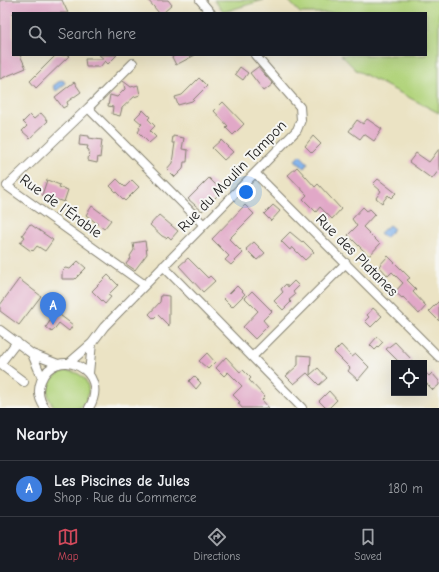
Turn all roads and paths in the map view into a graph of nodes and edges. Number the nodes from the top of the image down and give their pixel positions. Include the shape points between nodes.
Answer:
1 (200, 0) edge
2 (210, 12) edge
3 (257, 56) edge
4 (133, 63) dead end
5 (88, 108) junction
6 (256, 173) junction
7 (204, 225) junction
8 (346, 263) junction
9 (163, 266) junction
10 (145, 284) junction
11 (0, 330) edge
12 (16, 342) junction
13 (92, 343) junction
14 (32, 354) junction
15 (252, 357) junction
16 (439, 357) edge
17 (69, 363) junction
18 (0, 364) edge
19 (58, 364) junction
20 (88, 373) junction
21 (42, 378) junction
22 (24, 382) dead end
23 (92, 406) edge
24 (44, 408) edge
25 (302, 408) edge

1 - 2 street
3 - 6 street, Rue du Moulin Tampon via 300,107 301,120 297,130
4 - 5 street
5 - 7 street
5 - 10 street, Rue de l’Érable via 7,186
6 - 7 street, Rue du Moulin Tampon
6 - 8 street, Rue des Platanes
7 - 9 street, Rue du Moulin Tampon
8 - 15 street
8 - 16 street, Rue des Platanes
9 - 10 street, Rue du Moulin Tampon
9 - 15 street
10 - 13 street, Rue du Moulin Tampon
11 - 12 street
12 - 14 street
12 - 18 street
13 - 17 street, Rue du Moulin Tampon
13 - 20 street, Rue du Moulin Tampon
14 - 19 street
14 - 21 street
15 - 25 street
17 - 19 street
17 - 20 street via 83,368
18 - 22 street
19 - 21 street
20 - 23 street via 94,387
21 - 24 street via 39,396

